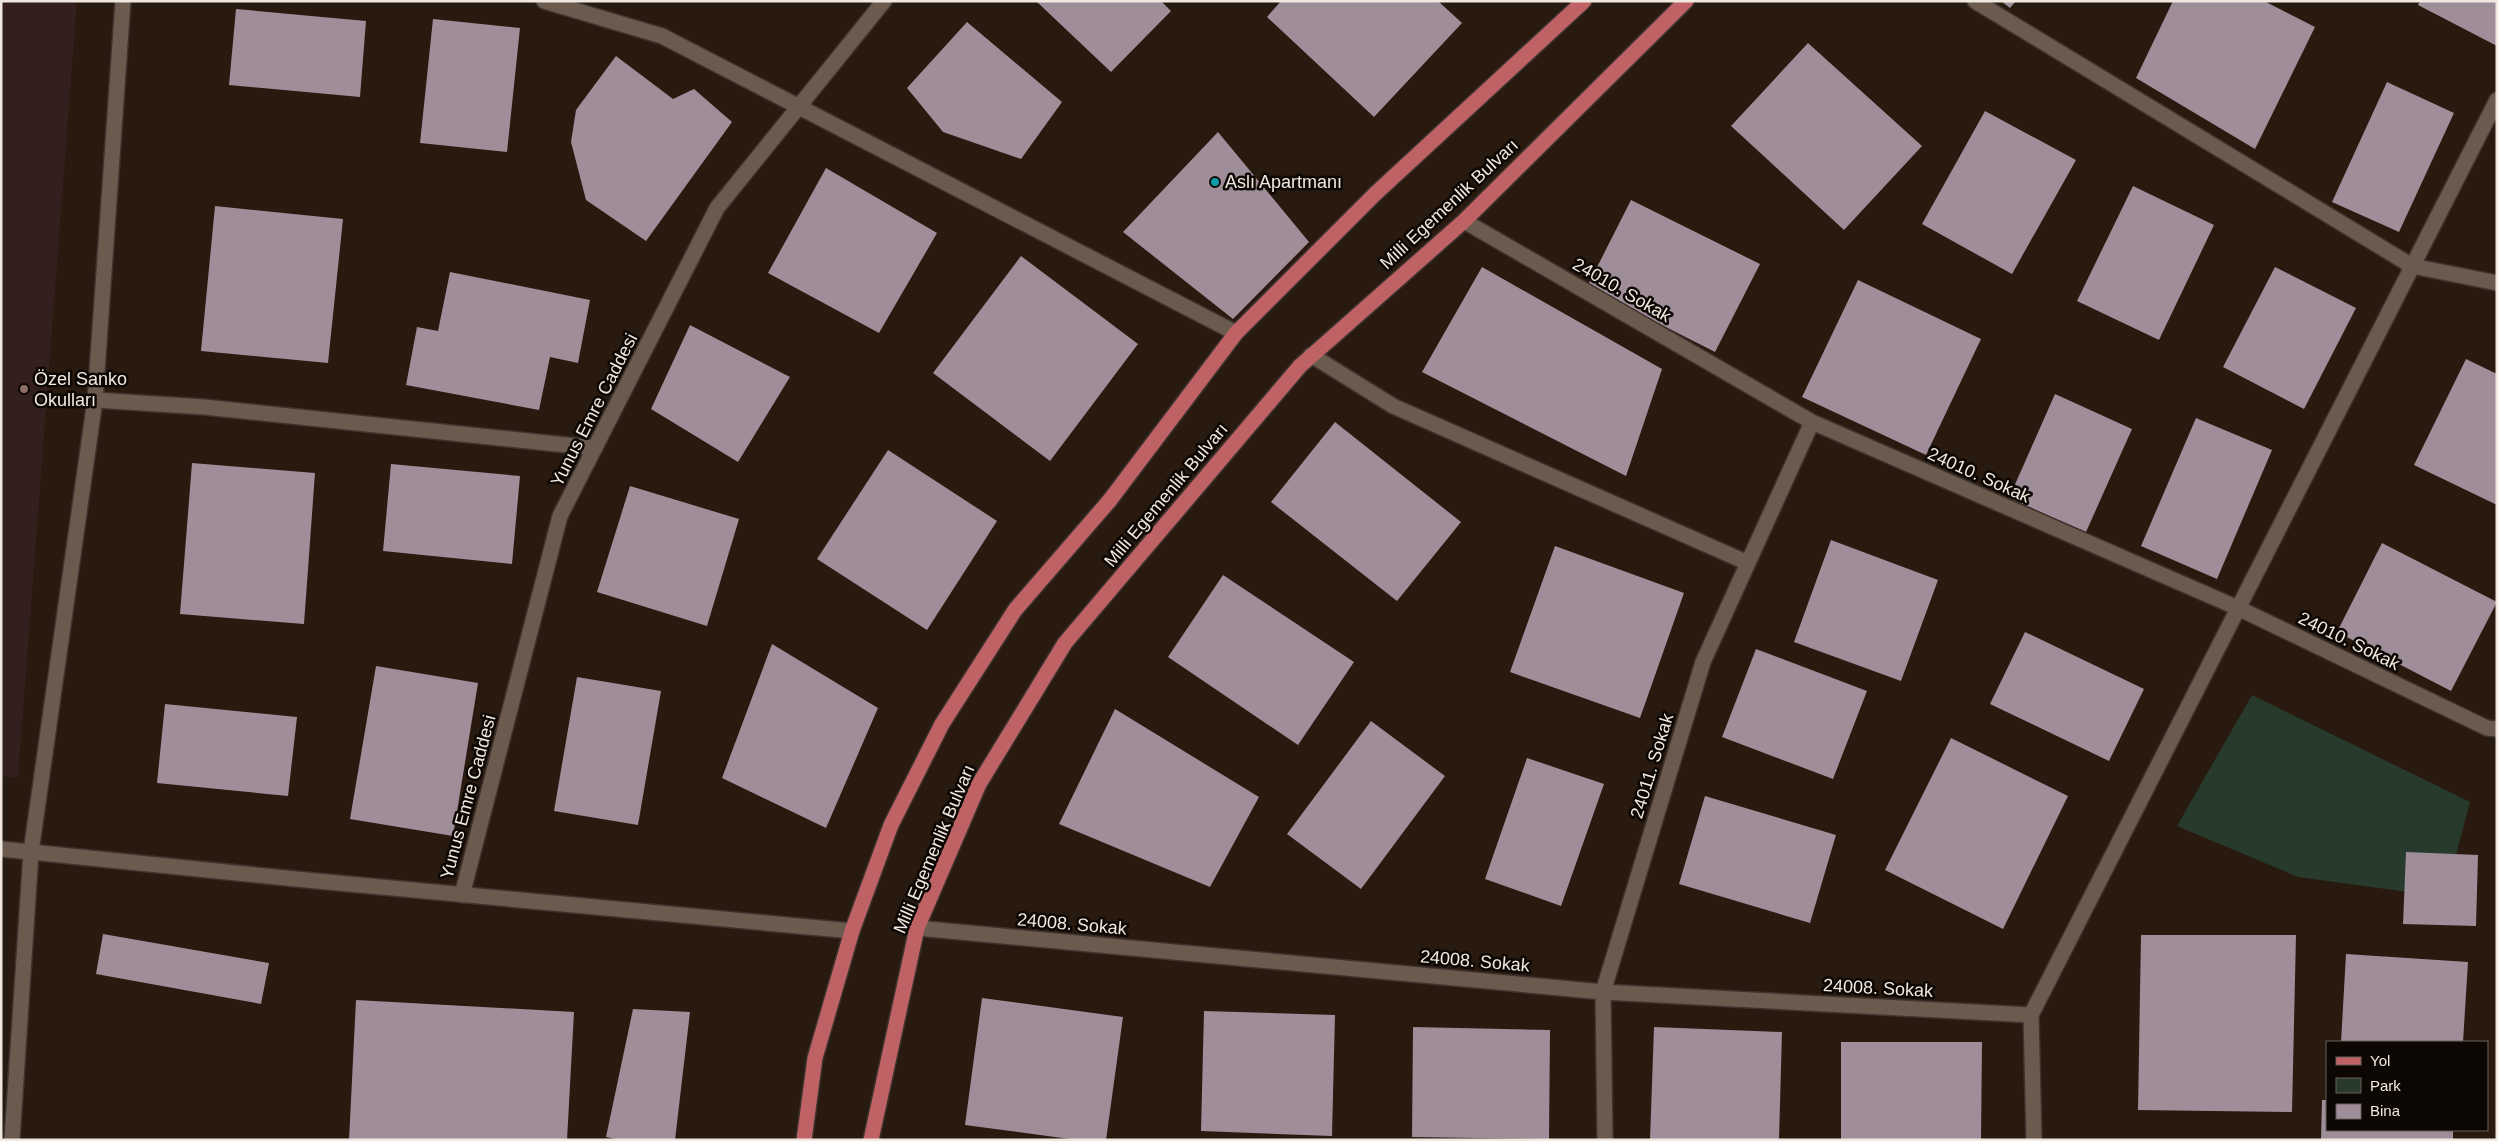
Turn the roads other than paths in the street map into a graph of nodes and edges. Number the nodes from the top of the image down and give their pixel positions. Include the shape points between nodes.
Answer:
1 (123, 1) edge
2 (544, 1) edge
3 (884, 1) edge
4 (1584, 1) edge
5 (1686, 1) edge
6 (1975, 1) edge
7 (2497, 100) edge
8 (798, 108) junction
9 (1464, 220) junction
10 (2412, 266) junction
11 (2497, 283) edge
12 (1236, 333) junction
13 (1312, 355) junction
14 (96, 400) junction
15 (1812, 422) junction
16 (595, 448) junction
17 (1748, 563) junction
18 (2238, 608) junction
19 (2497, 729) edge
20 (1, 849) edge
21 (31, 852) junction
22 (462, 895) junction
23 (917, 928) junction
24 (852, 931) junction
25 (1603, 992) junction
26 (2031, 1016) junction
27 (12, 1140) edge
28 (804, 1140) edge
29 (871, 1140) edge
30 (1605, 1140) edge
31 (2034, 1140) edge

1 - 14 street
2 - 8 street via 662,36
3 - 8 street, Yunus Emre Caddesi
4 - 12 main road via 1375,194
5 - 9 main road, Milli Egemenlik Bulvarı
6 - 10 street
7 - 10 street
8 - 12 street
8 - 16 street, Yunus Emre Caddesi via 716,208
9 - 13 main road, Milli Egemenlik Bulvarı
9 - 15 street, 24010. Sokak
10 - 11 street
10 - 18 street
12 - 24 main road via 1110,500 1014,610 942,724 891,825
13 - 17 street via 1393,406
13 - 23 main road, Milli Egemenlik Bulvarı via 1065,643 979,784
14 - 16 street via 204,407
14 - 21 street
15 - 17 street, 24011. Sokak
15 - 18 street, 24010. Sokak
16 - 22 street, Yunus Emre Caddesi via 560,516
17 - 25 street, 24011. Sokak via 1703,662
18 - 19 street, 24010. Sokak via 2487,728
18 - 26 street
20 - 21 street
21 - 22 street
21 - 27 street
22 - 24 street
23 - 25 street, 24008. Sokak
23 - 29 main road, Milli Egemenlik Bulvarı
24 - 28 main road via 815,1058
25 - 26 street, 24008. Sokak
25 - 30 street, 24011. Sokak
26 - 31 street

